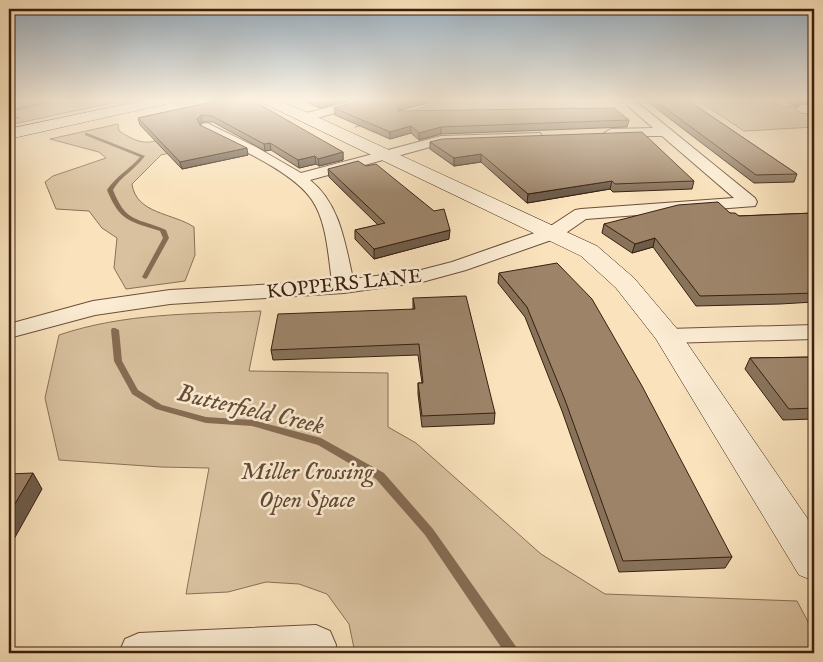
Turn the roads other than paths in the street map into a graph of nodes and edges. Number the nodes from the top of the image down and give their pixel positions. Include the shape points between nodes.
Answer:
1 (28, 130) edge
2 (212, 130) edge
3 (332, 130) edge
4 (662, 130) edge
5 (664, 132) junction
6 (9, 134) edge
7 (596, 134) edge
8 (548, 135) edge
9 (387, 155) junction
10 (298, 178) junction
11 (553, 233) junction
12 (344, 287) junction
13 (9, 331) edge
14 (814, 332) edge
15 (668, 336) junction
16 (814, 562) edge
17 (315, 649) edge
18 (138, 653) edge

1 - 6 street
2 - 10 street
3 - 9 street
4 - 5 street, KOPPERS LANE
5 - 7 street
5 - 11 street, KOPPERS LANE via 749,202 581,214
8 - 9 street via 441,140
9 - 10 street
9 - 11 street
10 - 12 street via 319,197 331,222
11 - 12 street, KOPPERS LANE via 422,276
11 - 15 street via 589,251 618,277
12 - 13 street, KOPPERS LANE via 170,297 93,308
14 - 15 street
15 - 16 street
17 - 18 street

